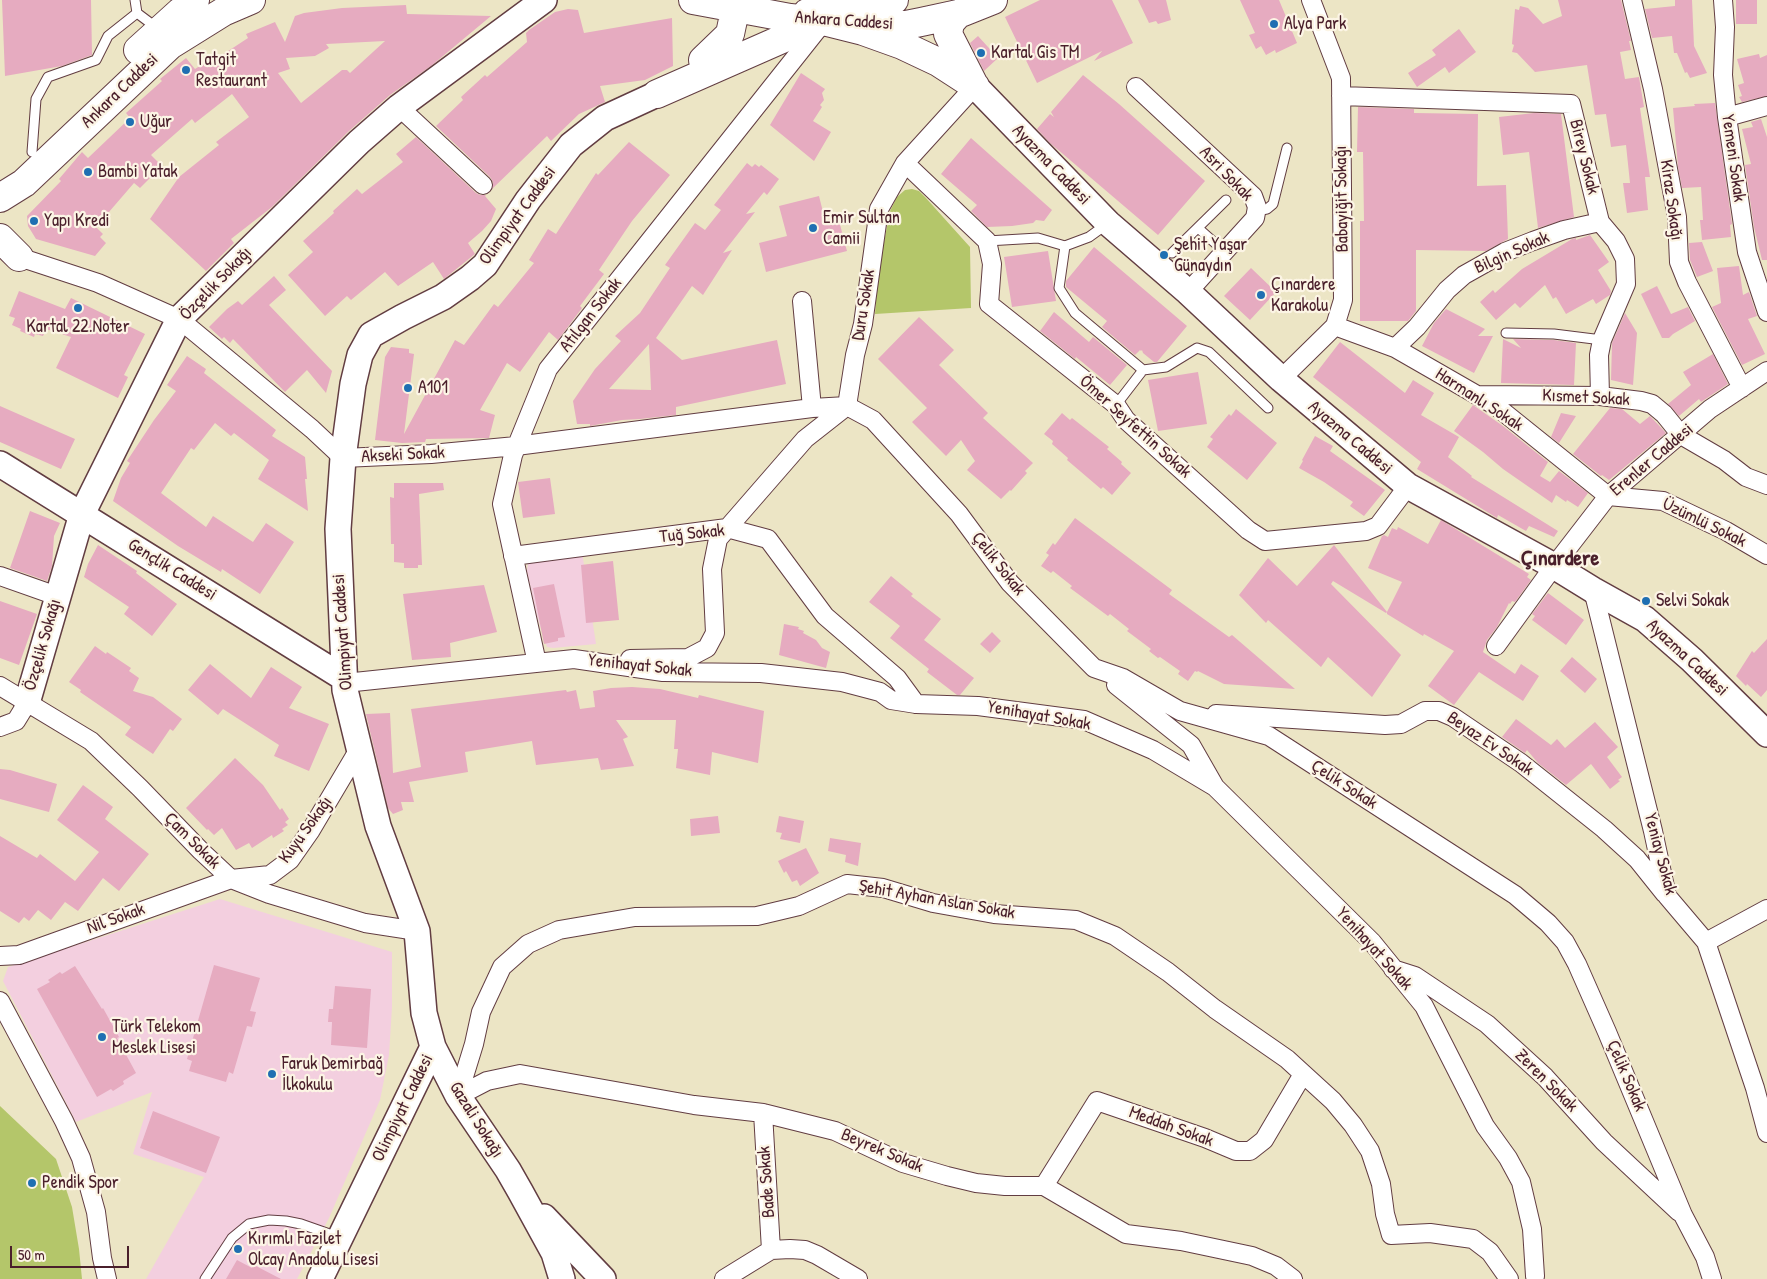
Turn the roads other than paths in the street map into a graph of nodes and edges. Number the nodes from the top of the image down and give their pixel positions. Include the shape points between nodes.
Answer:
1 (135, 0) edge
2 (195, 0) edge
3 (251, 0) edge
4 (544, 0) edge
5 (693, 0) edge
6 (993, 0) edge
7 (1311, 0) edge
8 (1632, 0) edge
9 (1723, 0) edge
10 (790, 6) edge
11 (732, 7) junction
12 (905, 8) edge
13 (137, 13) junction
14 (958, 14) junction
15 (823, 21) junction
16 (159, 30) junction
17 (704, 60) junction
18 (974, 86) junction
19 (1136, 87) dead end
20 (657, 94) junction
21 (1341, 96) junction
22 (399, 106) junction
23 (1767, 106) edge
24 (1727, 117) junction
25 (1287, 148) dead end
26 (32, 152) junction
27 (905, 163) junction
28 (0, 177) edge
29 (483, 185) dead end
30 (0, 198) edge
31 (1226, 200) dead end
32 (1256, 211) junction
33 (1600, 222) junction
34 (1108, 223) junction
35 (1198, 228) junction
36 (0, 238) edge
37 (987, 241) junction
38 (1065, 246) junction
39 (1224, 252) junction
40 (1172, 253) dead end
41 (10, 255) edge
42 (1188, 292) junction
43 (802, 301) dead end
44 (1767, 312) edge
45 (179, 319) junction
46 (1336, 326) junction
47 (1506, 333) dead end
48 (1602, 340) junction
49 (1395, 348) junction
50 (1143, 370) junction
51 (1767, 371) edge
52 (1281, 379) junction
53 (1742, 388) junction
54 (1476, 395) junction
55 (1600, 396) junction
56 (1116, 404) junction
57 (847, 406) junction
58 (812, 408) junction
59 (1268, 408) dead end
60 (1681, 435) junction
61 (516, 446) junction
62 (343, 458) junction
63 (0, 464) edge
64 (1767, 485) edge
65 (1408, 486) junction
66 (1608, 496) junction
67 (82, 514) junction
68 (727, 528) junction
69 (1767, 555) edge
70 (513, 556) junction
71 (1554, 566) junction
72 (0, 576) edge
73 (1593, 590) junction
74 (57, 596) junction
75 (1496, 646) dead end
76 (574, 658) junction
77 (537, 662) junction
78 (1094, 668) junction
79 (344, 680) junction
80 (0, 686) edge
81 (27, 703) junction
82 (916, 704) junction
83 (1180, 711) junction
84 (0, 726) edge
85 (1767, 734) edge
86 (359, 749) junction
87 (1215, 787) junction
88 (231, 879) junction
89 (1667, 896) junction
90 (1767, 909) edge
91 (417, 931) junction
92 (1706, 942) junction
93 (0, 956) edge
94 (1393, 969) junction
95 (0, 1000) edge
96 (433, 1047) junction
97 (1303, 1074) junction
98 (1761, 1086) edge
99 (458, 1096) junction
100 (763, 1113) junction
101 (1767, 1133) edge
102 (1044, 1186) junction
103 (520, 1191) junction
104 (1683, 1215) junction
105 (340, 1238) junction
106 (772, 1250) junction
107 (1532, 1278) edge
108 (107, 1279) edge
109 (205, 1279) edge
110 (320, 1279) edge
111 (562, 1279) edge
112 (603, 1279) edge
113 (724, 1279) edge
114 (858, 1279) edge
115 (1293, 1279) edge
116 (1509, 1279) edge
117 (1712, 1279) edge

1 - 13 lane
2 - 16 main road, Ankara Caddesi
3 - 30 main road, Ankara Caddesi via 223,12 170,44 24,183
4 - 22 street, Özçelik Sokağı
5 - 11 main road, Ankara Caddesi
6 - 14 main road, Ankara Caddesi
7 - 21 street, Babayiğit Sokağı via 1346,72
8 - 53 street, Kiraz Sokağı via 1677,217 1679,262
9 - 24 street, Yemeni Sokak via 1723,75
10 - 11 main road, Ankara Caddesi
10 - 12 main road via 816,10
10 - 15 main road, Ankara Caddesi
10 - 17 main road
11 - 17 main road via 734,15 730,34
12 - 14 main road, Ankara Caddesi
12 - 15 main road, Ankara Caddesi
12 - 18 main road via 946,49
13 - 16 lane
13 - 26 lane via 108,36 96,60 48,77 36,99
14 - 18 main road via 950,23 948,34
15 - 18 main road via 902,45 938,62
15 - 20 main road
15 - 61 street, Atılgan Sokak via 548,369
16 - 26 main road, Ankara Caddesi
17 - 20 main road
18 - 27 street, Duru Sokak
18 - 34 street, Ayazma Caddesi
19 - 32 street, Asri Sokak via 1252,196
20 - 62 street, Olimpiyat Caddesi via 604,118 571,145 485,265 465,282 444,297 371,336 360,355 353,384
21 - 33 street, Birey Sokak via 1571,104
21 - 46 street, Babayiğit Sokağı via 1343,300
22 - 29 street
22 - 45 street, Özçelik Sokağı
23 - 24 street
24 - 44 street, Yemeni Sokak via 1747,252
25 - 32 lane via 1273,204
26 - 28 main road, Ankara Caddesi
27 - 37 street
27 - 57 street, Duru Sokak via 879,209 863,324
31 - 35 lane
32 - 39 street, Asri Sokak via 1256,218
33 - 48 street, Birey Sokak via 1616,241 1625,259 1626,284
33 - 49 street, Bilgin Sokak via 1533,241 1505,252 1464,275
34 - 38 lane via 1089,237
34 - 42 street, Ayazma Caddesi
35 - 39 lane
35 - 40 lane
36 - 41 main road
37 - 38 lane via 1038,238
37 - 56 street, Ömer Seyfettin Sokak via 992,264 989,304
38 - 50 lane via 1058,288 1076,313
39 - 42 street, Asri Sokak
41 - 45 street, Akseki Sokak via 98,283
42 - 52 street, Ayazma Caddesi
43 - 58 street
45 - 62 street, Akseki Sokak
45 - 67 street, Özçelik Sokağı
46 - 49 street, Harmanlı Sokak
46 - 52 street
47 - 48 lane
48 - 55 street, Birey Sokak
49 - 54 street, Harmanlı Sokak
50 - 56 lane
50 - 59 lane via 1166,367 1196,348 1209,352
51 - 53 street, Erenler Caddesi
52 - 65 street, Ayazma Caddesi
53 - 60 street, Erenler Caddesi
54 - 55 street, Kısmet Sokak
54 - 66 street, Harmanlı Sokak via 1496,406
55 - 60 street, Kısmet Sokak via 1652,404
56 - 65 street, Ömer Seyfettin Sokak via 1126,420 1265,542 1366,531 1378,526
57 - 58 street, Akseki Sokak
57 - 68 street via 805,439
57 - 78 street, Çelik Sokak via 874,420 959,514 1010,583
58 - 61 street, Akseki Sokak
60 - 64 street via 1746,477
60 - 66 street, Erenler Caddesi
61 - 62 street, Akseki Sokak
61 - 70 street, Atılgan Sokak via 502,504
62 - 79 street, Olimpiyat Caddesi via 338,528
63 - 67 street, Gençlik Caddesi
65 - 71 street, Ayazma Caddesi
66 - 69 street, Üzümlü Sokak via 1663,501
66 - 71 street, Erenler Caddesi
67 - 74 street, Özçelik Sokağı
67 - 79 street, Gençlik Caddesi
68 - 70 street, Tuğ Sokak
68 - 76 street via 718,539 712,570 716,633 707,648 688,658
68 - 82 street, Tuğ Sokak via 768,540 825,616 897,678
70 - 77 street, Atılgan Sokak
71 - 73 street, Ayazma Caddesi
71 - 75 street, Erenler Caddesi
72 - 74 street
73 - 85 street, Ayazma Caddesi via 1645,619
73 - 89 street, Yeniay Sokak
74 - 81 street, Özçelik Sokağı
76 - 77 street, Yenihayat Sokak
76 - 82 street, Yenihayat Sokak via 662,672 761,673 842,682 880,692 891,700
77 - 79 street, Yenihayat Sokak
78 - 83 street, Çelik Sokak via 1123,678
78 - 87 street via 1191,745
79 - 86 street, Olimpiyat Caddesi
80 - 81 street, Çam Sokak
81 - 84 street via 16,721
81 - 88 street, Çam Sokak via 90,741
82 - 87 street, Yenihayat Sokak via 978,706 1084,720 1153,750
83 - 89 street, Beyaz Ev Sokak via 1385,725 1401,724 1426,710 1439,711 1521,763 1604,829 1637,859
83 - 104 street, Çelik Sokak via 1269,736 1515,894 1548,923 1565,942 1577,964
86 - 88 street, Kuyu Sokağı via 290,860 270,875
86 - 91 street, Olimpiyat Caddesi via 378,826
87 - 94 street, Yenihayat Sokak via 1372,942
88 - 91 street, Çam Sokak via 365,923
88 - 93 street, Nil Sokak via 19,955
89 - 92 street, Yeniay Sokak
90 - 92 street
91 - 96 street, Olimpiyat Caddesi via 424,1013
92 - 98 street, Yeniay Sokak
94 - 104 street, Zeren Sokak via 1415,976 1487,1024 1545,1077 1604,1142
94 - 107 street, Yenihayat Sokak via 1424,1006 1485,1126 1521,1182 1532,1229
95 - 108 street via 81,1158 96,1212
96 - 99 street, Gazali Sokağı
96 - 105 street, Olimpiyat Caddesi
97 - 99 street, Şehit Ayhan Aslan Sokak via 1287,1059 1115,936 1076,920 994,914 933,903 883,888 847,884 799,906 757,916 635,917 559,930 528,944 502,967 481,1012
97 - 102 street, Meddah Sokak via 1264,1140 1250,1151 1236,1151 1097,1101
97 - 116 street, Şehit Ayhan Aslan Sokak via 1333,1101 1370,1151 1381,1184 1391,1234 1430,1233 1473,1240 1490,1252
98 - 101 street, Yeniay Sokak
99 - 100 street, Beyrek Sokak via 487,1081 520,1074 694,1105
99 - 103 street, Gazali Sokağı
100 - 102 street, Beyrek Sokak via 835,1131 903,1163 946,1176 1005,1186
100 - 106 street, Bade Sokak
102 - 115 street via 1126,1234 1181,1241 1252,1256 1276,1266
103 - 111 street via 554,1253
103 - 112 street
104 - 117 street, Çelik Sokak via 1705,1257
105 - 109 lane via 286,1221 249,1224 232,1238
105 - 110 street, Olimpiyat Caddesi
106 - 113 street
106 - 114 street via 805,1250

